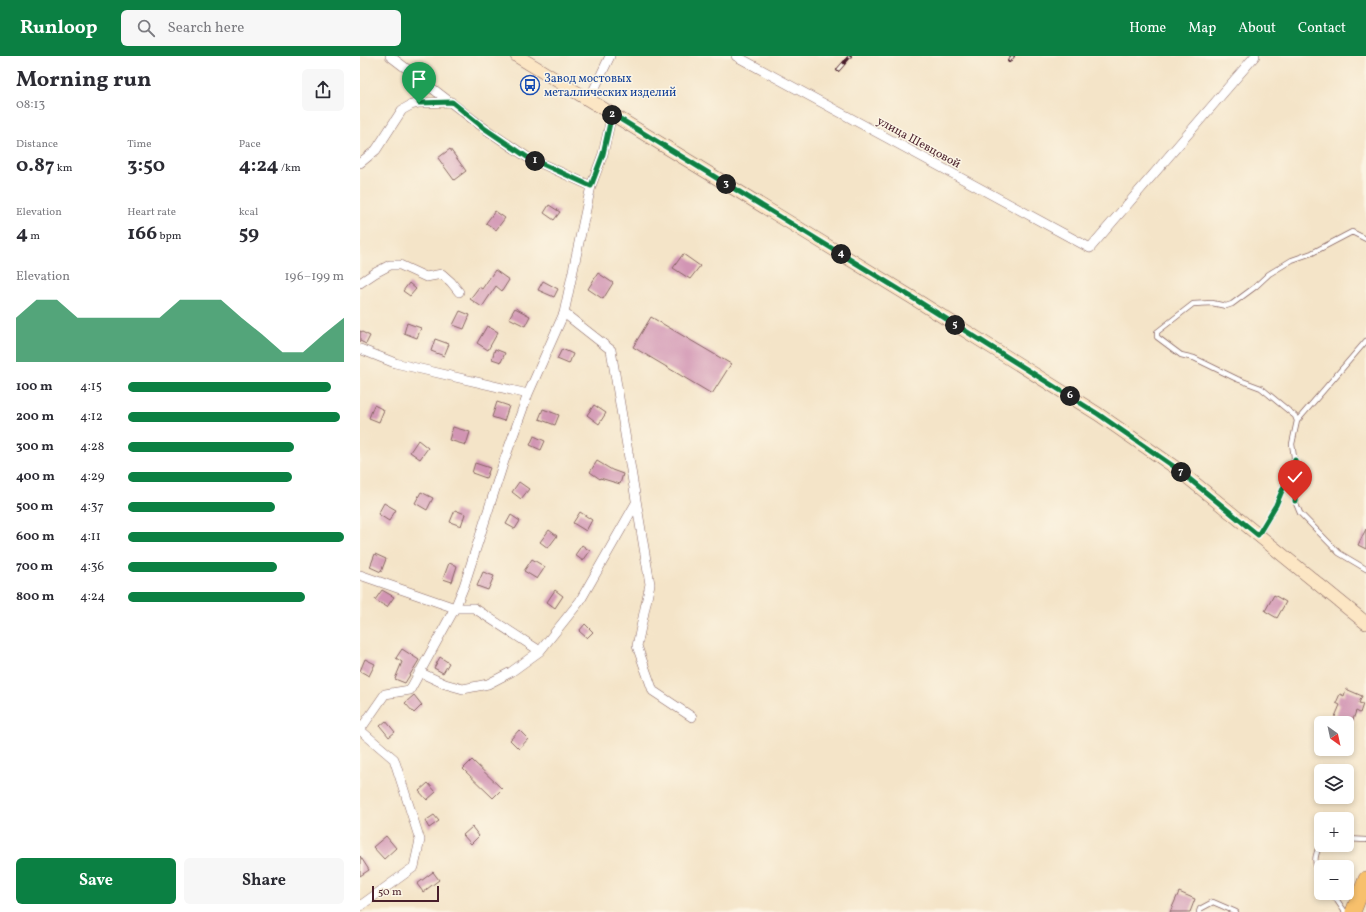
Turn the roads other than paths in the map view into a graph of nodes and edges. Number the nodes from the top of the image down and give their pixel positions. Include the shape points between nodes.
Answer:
1 (390, 56) edge
2 (517, 56) edge
3 (610, 56) edge
4 (736, 56) edge
5 (1255, 56) edge
6 (589, 100) junction
7 (452, 102) junction
8 (612, 114) junction
9 (360, 163) edge
10 (591, 186) junction
11 (1366, 239) edge
12 (360, 283) edge
13 (459, 292) dead end
14 (564, 313) junction
15 (1366, 341) edge
16 (360, 349) edge
17 (528, 394) junction
18 (1297, 421) junction
19 (1295, 460) junction
20 (636, 503) junction
21 (1258, 535) junction
22 (1366, 569) edge
23 (360, 575) edge
24 (455, 608) junction
25 (1366, 623) edge
26 (540, 651) junction
27 (419, 672) junction
28 (692, 717) dead end
29 (1354, 839) edge
30 (1366, 840) edge
31 (1366, 879) edge
32 (1337, 900) edge
33 (360, 906) edge
34 (1199, 912) edge
35 (1236, 912) edge
36 (1345, 912) edge
37 (1353, 912) edge

1 - 7 street
2 - 6 main road
3 - 6 street
4 - 5 street, улица Шевцовой via 1090,248
6 - 8 main road
7 - 9 street via 419,103 402,110 376,150
7 - 10 street via 484,128 527,157
8 - 10 street via 603,154
8 - 21 main road via 1098,414 1176,468
10 - 14 street
11 - 18 lane via 1352,232 1312,253 1292,260 1269,274 1232,304 1193,304 1157,332 1157,337 1181,355 1194,358 1261,388 1295,416
12 - 13 street via 390,265 400,265 426,277 442,274
14 - 17 street
14 - 20 street via 611,350
15 - 18 lane
16 - 17 street via 395,362
17 - 24 street
18 - 19 lane via 1292,444
19 - 21 lane via 1276,505
19 - 22 lane via 1295,501 1300,513 1339,553
20 - 26 street via 580,601
20 - 28 street via 650,584 637,646 653,691
21 - 25 main road
23 - 24 street
24 - 26 street via 474,608
24 - 27 street
26 - 27 street via 511,672 488,684 463,689
27 - 33 street via 410,690 385,694 360,730 394,759 420,840 414,867
29 - 30 lane
31 - 37 main road
32 - 36 lane
34 - 35 lane via 1212,902

